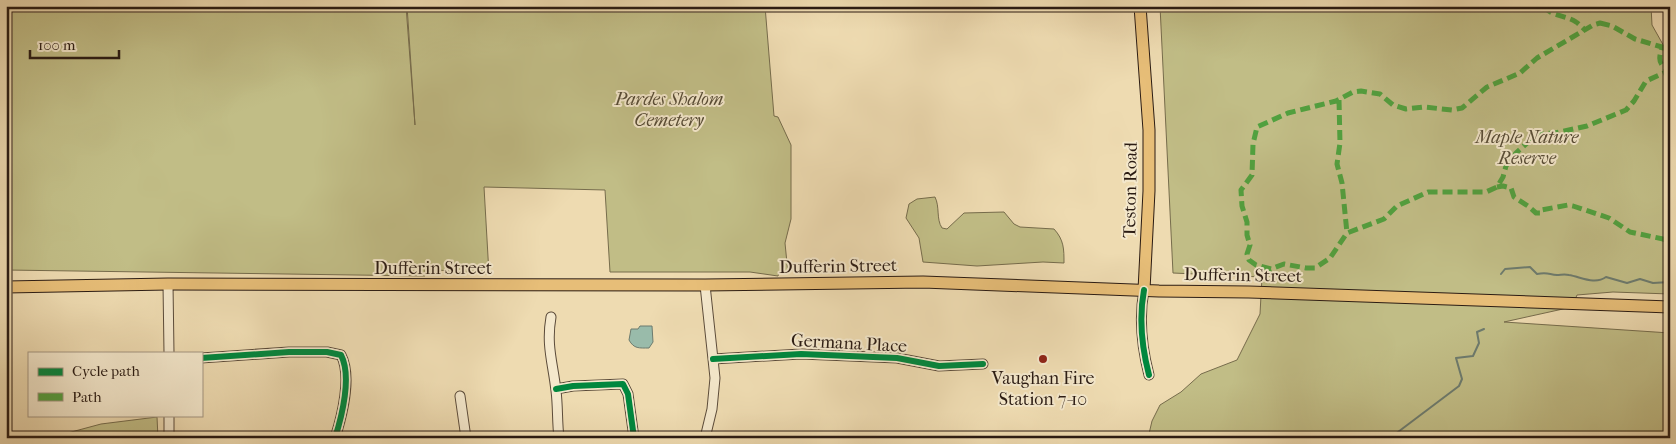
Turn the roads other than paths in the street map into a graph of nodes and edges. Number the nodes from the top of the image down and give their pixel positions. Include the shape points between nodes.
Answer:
1 (1140, 6) edge
2 (168, 284) junction
3 (705, 285) junction
4 (6, 287) edge
5 (1144, 290) junction
6 (1670, 307) edge
7 (550, 317) dead end
8 (169, 352) edge
9 (202, 358) edge
10 (713, 359) junction
11 (983, 364) dead end
12 (1149, 375) dead end
13 (556, 389) junction
14 (460, 396) dead end
15 (169, 416) edge
16 (168, 438) edge
17 (335, 438) edge
18 (466, 438) edge
19 (559, 438) edge
20 (634, 438) edge
21 (705, 438) edge

1 - 5 main road, Teston Road via 1149,130
2 - 3 main road, Dufferin Street
2 - 4 main road, Dufferin Street
2 - 8 street
3 - 5 main road, Dufferin Street via 923,282
3 - 10 street
5 - 6 main road, Dufferin Street
5 - 12 street, Teston Road via 1142,323
7 - 13 street via 549,353
9 - 17 street via 289,352 341,355 345,394
10 - 11 street, Germana Place via 801,354 897,358 939,366
10 - 21 street via 713,401
13 - 19 street
13 - 20 street via 623,384 628,394
14 - 18 street
15 - 16 street

